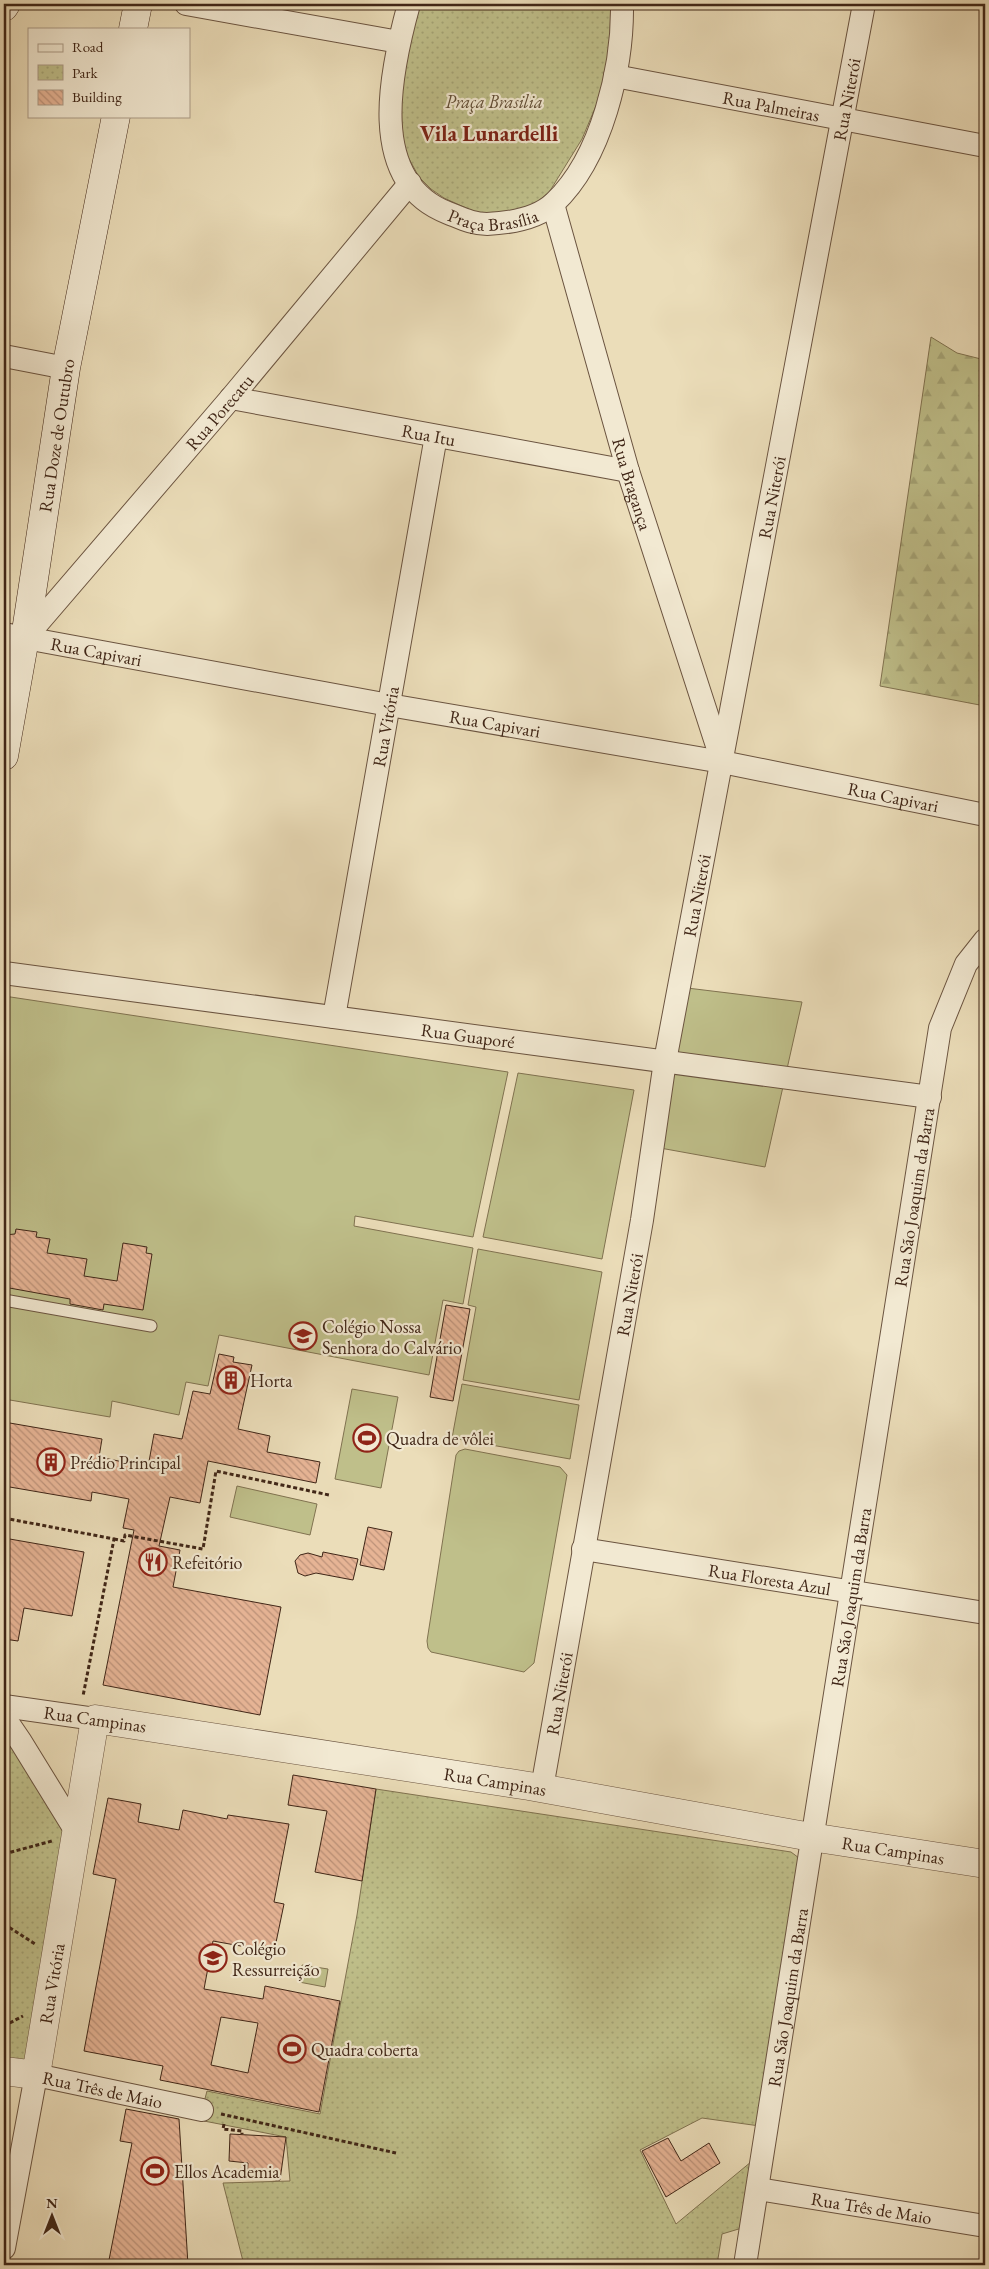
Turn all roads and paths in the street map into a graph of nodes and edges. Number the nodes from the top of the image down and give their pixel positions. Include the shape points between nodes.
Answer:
1 (6, 4) edge
2 (138, 4) edge
3 (186, 4) edge
4 (409, 4) edge
5 (622, 4) edge
6 (864, 4) edge
7 (4, 8) edge
8 (133, 28) edge
9 (399, 42) junction
10 (615, 76) junction
11 (116, 118) edge
12 (843, 121) junction
13 (985, 146) edge
14 (410, 184) junction
15 (553, 204) junction
16 (4, 356) edge
17 (66, 368) junction
18 (231, 398) junction
19 (436, 436) junction
20 (628, 471) junction
21 (15, 636) edge
22 (389, 705) junction
23 (4, 756) edge
24 (722, 762) junction
25 (985, 815) edge
26 (985, 940) edge
27 (4, 973) edge
28 (334, 1017) junction
29 (665, 1061) junction
30 (930, 1096) junction
31 (4, 1300) edge
32 (152, 1326) dead end
33 (329, 1495) dead end
34 (4, 1518) edge
35 (114, 1539) junction
36 (583, 1549) junction
37 (852, 1593) junction
38 (985, 1613) edge
39 (4, 1706) edge
40 (4, 1717) edge
41 (88, 1718) junction
42 (542, 1788) junction
43 (66, 1836) junction
44 (811, 1837) junction
45 (4, 1854) edge
46 (985, 1864) edge
47 (4, 1924) edge
48 (43, 1949) dead end
49 (25, 2015) dead end
50 (4, 2026) edge
51 (4, 2071) edge
52 (36, 2075) junction
53 (202, 2110) joint
54 (224, 2124) dead end
55 (242, 2134) dead end
56 (396, 2153) dead end
57 (758, 2189) junction
58 (985, 2226) edge
59 (4, 2248) edge
60 (745, 2265) edge

1 - 7 street
2 - 8 street
3 - 9 street
4 - 9 street, Praça Brasília
5 - 10 street, Praça Brasília via 623,34
6 - 12 street, Rua Niterói
9 - 14 street, Praça Brasília via 390,95 391,127 396,156
10 - 12 street, Rua Palmeiras
10 - 15 street, Praça Brasília via 594,144 575,178
11 - 17 street, Rua Doze de Outubro
12 - 13 street, Rua Palmeiras
12 - 24 street, Rua Niterói
14 - 15 street, Praça Brasília via 432,207 475,224 516,223
14 - 18 street, Rua Porecatu
15 - 20 street, Rua Bragança
16 - 17 street
17 - 21 street, Rua Doze de Outubro
18 - 19 street, Rua Itu
18 - 21 street, Rua Porecatu
19 - 20 street, Rua Itu
19 - 22 street, Rua Vitória
20 - 24 street, Rua Bragança
21 - 22 street, Rua Capivari
21 - 23 street, Rua Doze de Outubro
22 - 24 street, Rua Capivari
22 - 28 street, Rua Vitória
24 - 25 street, Rua Capivari
24 - 29 street, Rua Niterói
26 - 30 street, Rua São Joaquim da Barra via 966,964 940,1028
27 - 28 street, Rua Guaporé
28 - 29 street, Rua Guaporé
29 - 30 street, Rua Guaporé
29 - 36 street, Rua Niterói via 642,1220
30 - 37 street, Rua São Joaquim da Barra
31 - 32 lane
33 - 35 path via 216,1471 203,1549 125,1535 124,1541
34 - 35 path
35 - 41 path
36 - 37 street, Rua Floresta Azul
36 - 42 street, Rua Niterói
37 - 38 street, Rua Floresta Azul
37 - 44 street, Rua São Joaquim da Barra
39 - 41 street, Rua Campinas
40 - 43 street via 21,1742
41 - 42 street, Rua Campinas
41 - 43 street, Rua Vitória
42 - 44 street, Rua Campinas
43 - 45 path
43 - 52 street, Rua Vitória
44 - 46 street, Rua Campinas
44 - 57 street, Rua São Joaquim da Barra
47 - 48 path
49 - 50 path
51 - 52 street, Rua Três de Maio
52 - 53 street, Rua Três de Maio
52 - 59 street, Rua Vitória
53 - 56 path
54 - 55 path via 223,2129 242,2131
57 - 58 street, Rua Três de Maio
57 - 60 street, Rua São Joaquim da Barra

